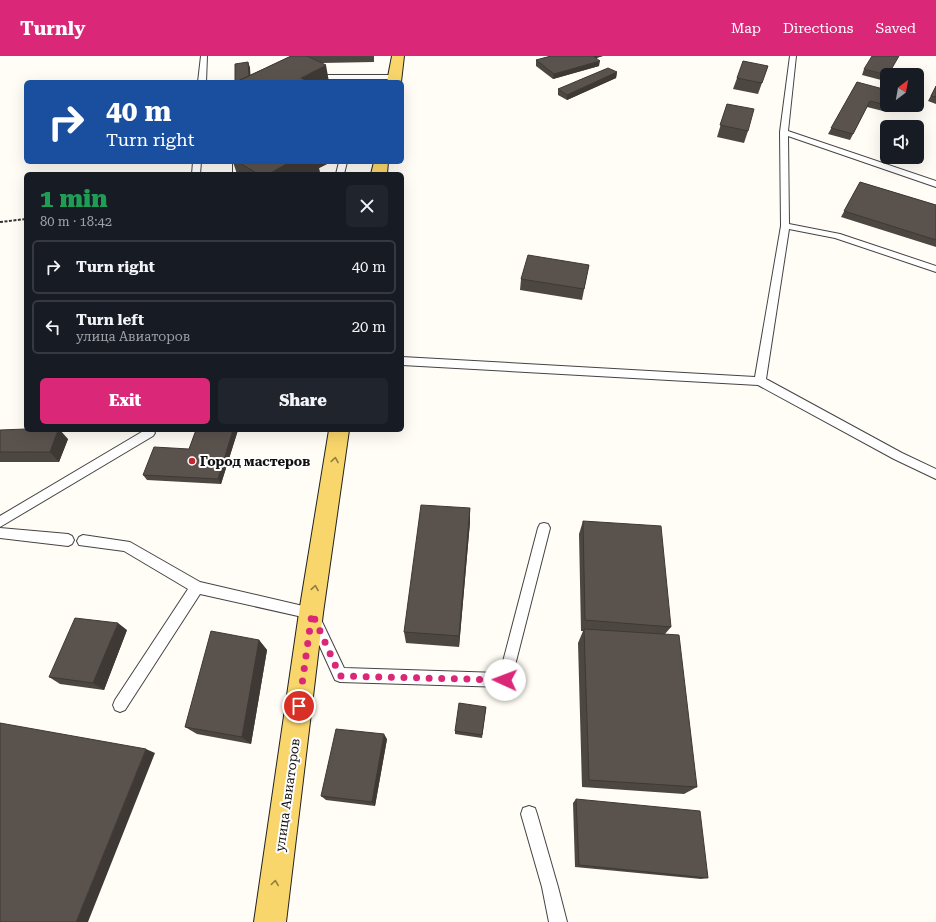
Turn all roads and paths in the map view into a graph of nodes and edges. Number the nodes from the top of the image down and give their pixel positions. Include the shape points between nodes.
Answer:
1 (204, 56) edge
2 (398, 56) edge
3 (793, 56) edge
4 (307, 77) edge
5 (202, 80) edge
6 (395, 80) edge
7 (784, 132) junction
8 (936, 184) edge
9 (24, 219) edge
10 (0, 222) edge
11 (785, 226) junction
12 (936, 269) edge
13 (404, 361) edge
14 (760, 381) junction
15 (340, 432) edge
16 (149, 433) dead end
17 (936, 474) edge
18 (0, 522) edge
19 (544, 528) dead end
20 (0, 533) edge
21 (68, 540) dead end
22 (82, 542) dead end
23 (197, 587) junction
24 (312, 613) junction
25 (120, 704) dead end
26 (529, 814) dead end
27 (270, 922) edge
28 (558, 922) edge

1 - 5 lane
2 - 6 main road
3 - 7 lane
4 - 6 lane
7 - 8 lane
7 - 11 lane
9 - 10 path
11 - 12 lane via 837,236
11 - 14 lane
13 - 14 lane
14 - 17 lane
24 -> 15 main road, улица Авиаторов
16 - 18 lane
19 - 24 lane via 505,680 340,676
20 - 21 lane
22 - 23 lane via 126,546
23 - 24 lane
23 - 25 lane
27 -> 24 main road, улица Авиаторов
26 - 28 lane

